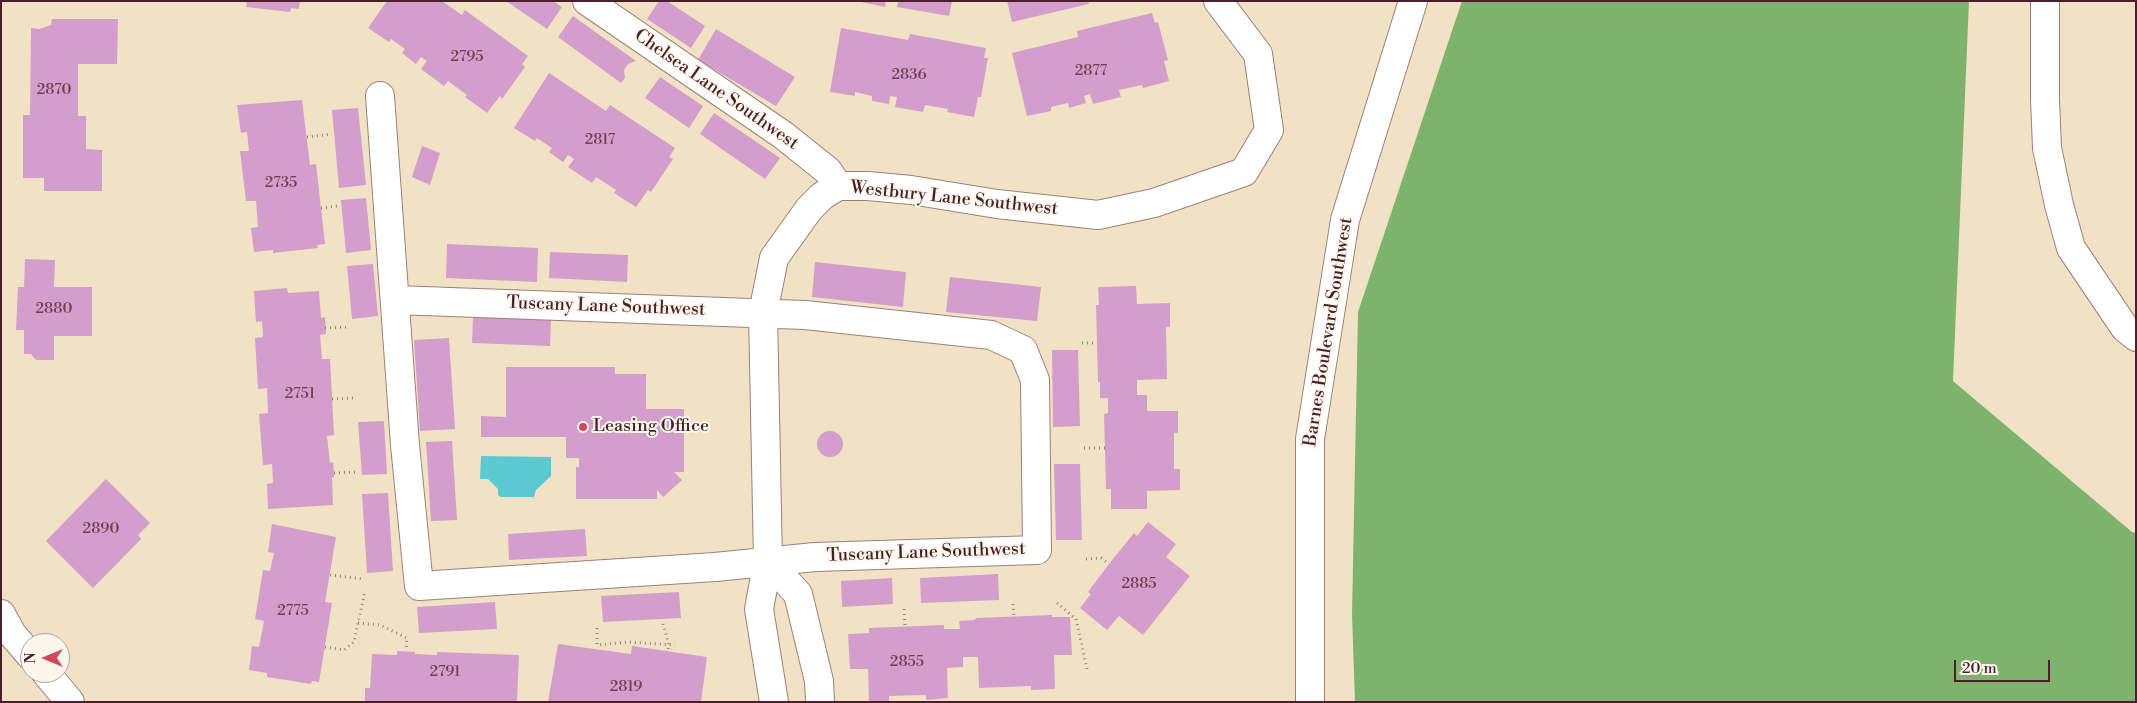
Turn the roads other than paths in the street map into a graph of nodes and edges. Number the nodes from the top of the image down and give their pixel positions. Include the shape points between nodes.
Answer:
1 (587, 1) edge
2 (1218, 1) edge
3 (1413, 1) edge
4 (2045, 1) edge
5 (380, 96) dead end
6 (838, 186) junction
7 (396, 300) junction
8 (763, 313) junction
9 (2136, 337) edge
10 (768, 561) junction
11 (1, 614) edge
12 (20, 643) edge
13 (54, 683) edge
14 (70, 702) edge
15 (774, 702) edge
16 (820, 702) edge
17 (1310, 702) edge

1 - 6 street, Chelsea Lane Southwest via 783,135 828,171
2 - 6 street, Westbury Lane Southwest via 1258,54 1269,130 1244,172 1154,204 1098,216 911,190
3 - 17 street, Barnes Boulevard Southwest via 1345,220 1310,440
4 - 9 street via 2047,148 2071,248 2125,328
5 - 7 street, Tuscany Lane Southwest
6 - 8 street, Westbury Lane Southwest via 810,208 774,258
7 - 8 street, Tuscany Lane Southwest
7 - 10 street, Tuscany Lane Southwest via 418,586
8 - 10 street, Westbury Lane Southwest
8 - 10 street, Tuscany Lane Southwest via 805,314 991,335 1023,350 1035,380 1037,550
10 - 15 street, Westbury Lane Southwest via 759,609
10 - 16 street via 798,594 819,681
11 - 12 street
13 - 14 street

